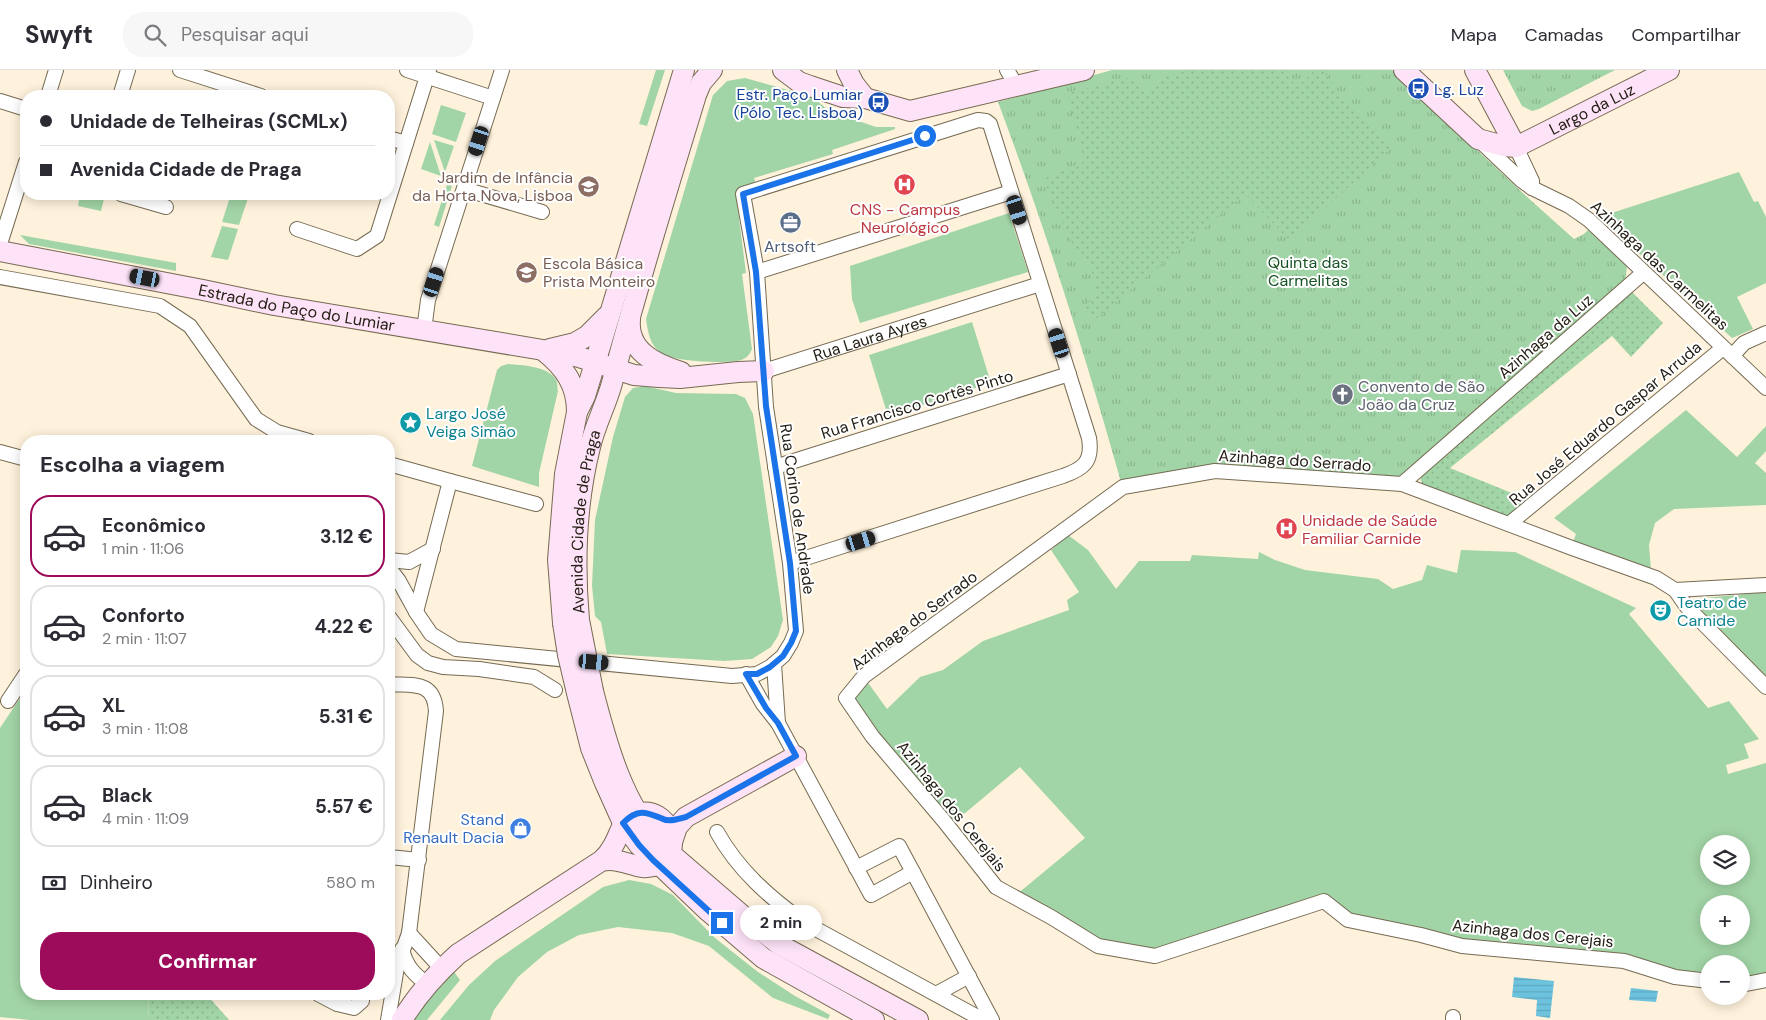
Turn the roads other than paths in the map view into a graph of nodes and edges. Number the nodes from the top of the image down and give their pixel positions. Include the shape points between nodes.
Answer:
1 (56, 70) edge
2 (128, 70) edge
3 (180, 70) edge
4 (407, 70) edge
5 (502, 70) edge
6 (684, 70) edge
7 (712, 70) edge
8 (784, 70) edge
9 (847, 70) edge
10 (1084, 70) edge
11 (1404, 70) edge
12 (1475, 70) edge
13 (1669, 70) edge
14 (428, 73) edge
15 (1011, 78) edge
16 (50, 90) edge
17 (122, 90) edge
18 (242, 90) edge
19 (493, 98) junction
20 (865, 98) junction
21 (0, 101) edge
22 (20, 107) edge
23 (395, 139) edge
24 (1478, 139) junction
25 (406, 143) junction
26 (1516, 147) junction
27 (395, 178) edge
28 (20, 181) edge
29 (1532, 188) junction
30 (464, 189) junction
31 (1011, 192) junction
32 (142, 200) edge
33 (388, 200) edge
34 (166, 207) dead end
35 (542, 212) dead end
36 (297, 229) dead end
37 (0, 244) edge
38 (0, 251) edge
39 (756, 272) junction
40 (1643, 272) junction
41 (0, 277) edge
42 (1040, 284) junction
43 (631, 311) junction
44 (609, 314) junction
45 (424, 330) junction
46 (1766, 333) edge
47 (543, 350) junction
48 (1727, 352) junction
49 (590, 366) junction
50 (615, 369) junction
51 (764, 371) junction
52 (1069, 374) junction
53 (697, 377) junction
54 (1766, 388) edge
55 (577, 412) junction
56 (288, 435) edge
57 (590, 445) junction
58 (0, 452) edge
59 (20, 457) edge
60 (395, 466) edge
61 (775, 467) junction
62 (450, 481) junction
63 (1402, 484) junction
64 (536, 504) dead end
65 (1509, 524) junction
66 (433, 549) junction
67 (395, 561) edge
68 (790, 563) junction
69 (395, 575) edge
70 (1766, 585) edge
71 (1675, 590) junction
72 (416, 612) junction
73 (571, 622) junction
74 (395, 625) edge
75 (774, 664) junction
76 (746, 674) junction
77 (20, 683) edge
78 (395, 685) edge
79 (1766, 687) edge
80 (555, 690) dead end
81 (846, 698) joint
82 (8, 701) dead end
83 (778, 723) junction
84 (796, 756) junction
85 (686, 817) junction
86 (663, 819) junction
87 (626, 825) junction
88 (717, 832) dead end
89 (667, 852) junction
90 (395, 858) edge
91 (419, 860) junction
92 (601, 862) junction
93 (629, 862) junction
94 (856, 868) junction
95 (913, 872) junction
96 (409, 933) junction
97 (402, 949) junction
98 (442, 968) junction
99 (969, 976) junction
100 (395, 979) edge
101 (1700, 980) edge
102 (1766, 980) edge
103 (1750, 984) edge
104 (428, 985) junction
105 (936, 994) junction
106 (329, 1000) edge
107 (362, 1000) edge
108 (391, 1000) edge
109 (388, 1020) edge
110 (402, 1020) edge
111 (874, 1020) edge
112 (918, 1020) edge
113 (982, 1020) edge
114 (992, 1020) edge

1 - 16 street
2 - 17 street
3 - 18 street
4 - 14 street
5 - 19 street
6 - 44 main road, Avenida Cidade de Praga
7 - 43 main road, Avenida Cidade de Praga via 701,83
8 - 20 main road via 799,82 843,96
9 - 20 main road
10 - 15 main road
11 - 24 main road
12 - 26 main road
13 - 26 main road, Largo da Luz
14 - 19 street
14 - 25 street
15 - 20 main road via 910,111
19 - 30 street
21 - 22 street
23 - 25 street
24 - 26 main road
24 - 29 street, Azinhaga das Carmelitas
25 - 27 street
26 - 29 street via 1532,181
28 - 37 street
29 - 40 street, Azinhaga das Carmelitas via 1589,220
30 - 35 street
30 - 45 street via 428,300
31 - 39 street
31 - 39 street, Rua Corino de Andrade via 990,124 978,120 743,194
31 - 42 street
32 - 34 street
33 - 36 street via 377,236 357,249
38 - 45 main road, Estrada do Paço do Lumiar via 274,305
39 - 51 street, Rua Corino de Andrade
40 - 48 street, Azinhaga das Carmelitas
40 - 63 street, Azinhaga da Luz
41 - 56 street via 160,306 190,326 256,419
42 - 51 street, Rua Laura Ayres
42 - 52 street
43 - 50 main road, Avenida Cidade de Praga
43 - 53 main road, Rua Laura Ayres via 630,329 641,352 650,361
44 - 47 main road via 575,344
44 - 49 main road, Avenida Cidade de Praga
45 - 47 main road, Estrada do Paço do Lumiar
46 - 48 street, Rua José Eduardo Gaspar Arruda
47 - 49 main road, Estrada do Paço do Lumiar
47 - 55 main road via 560,363 569,378 577,401
48 - 54 street, Azinhaga das Carmelitas
48 - 65 street, Rua José Eduardo Gaspar Arruda
49 - 50 main road, Estrada do Paço do Lumiar
49 - 55 main road, Avenida Cidade de Praga via 585,396
49 - 57 main road via 596,399
50 - 53 main road, Rua Laura Ayres via 634,375
50 - 57 main road, Avenida Cidade de Praga via 607,402
51 - 53 main road, Rua Laura Ayres
51 - 61 street, Rua Corino de Andrade
52 - 61 street, Rua Francisco Cortês Pinto
52 - 68 street via 1091,450 1079,470
55 - 73 main road, Avenida Cidade de Praga via 565,474 558,560
57 - 73 main road, Avenida Cidade de Praga via 582,489 577,596
58 - 59 street
60 - 62 street
61 - 68 street, Rua Corino de Andrade
62 - 64 street
62 - 66 street
63 - 65 street, Azinhaga do Serrado
63 - 81 street, Azinhaga do Serrado via 1215,471 1123,487 864,676
65 - 71 street, Azinhaga do Serrado via 1656,578
66 - 67 street via 409,562
66 - 72 street
68 - 75 street, Rua Corino de Andrade via 796,631 787,650
69 - 72 street, Rua Corino de Andrade
70 - 71 street
71 - 79 street via 1687,607
72 - 76 street, Rua Corino de Andrade via 431,634 456,649 732,676
73 - 87 main road, Avenida Cidade de Praga, bridge via 568,656 585,692 591,748
74 - 80 street via 417,655 428,663 534,677
75 - 76 street, Rua Corino de Andrade via 757,674
75 - 83 street
76 - 83 street
77 - 82 street
78 - 91 street via 425,688 433,694 436,703
81 - 101 street, Azinhaga dos Cerejais via 872,736 996,887 1098,946 1156,956 1324,901 1348,920 1462,946 1624,961 1675,977
83 - 84 street
84 - 85 main road
84 - 94 street
85 - 86 main road
85 - 89 main road via 677,827
86 - 87 main road via 650,813
86 - 89 main road via 668,825
87 - 89 main road, Avenida Cidade de Praga via 639,845
87 - 92 main road
87 - 93 main road via 620,852
88 - 105 street via 734,860 796,917
89 - 93 main road via 648,868
89 - 111 main road, Avenida Cidade de Praga via 762,958
89 - 112 main road, Avenida Cidade de Praga via 780,945
90 - 91 street
91 - 96 street
92 - 93 main road
92 - 98 main road via 481,938
94 - 95 street via 899,846
94 - 95 street via 871,895
95 - 99 street
96 - 97 street
96 - 98 street
97 - 100 street
97 - 104 street via 412,971
98 - 104 main road
99 - 105 street
99 - 114 street
102 - 103 street
104 - 110 main road
105 - 113 street
106 - 107 street via 354,1008
108 - 109 street

